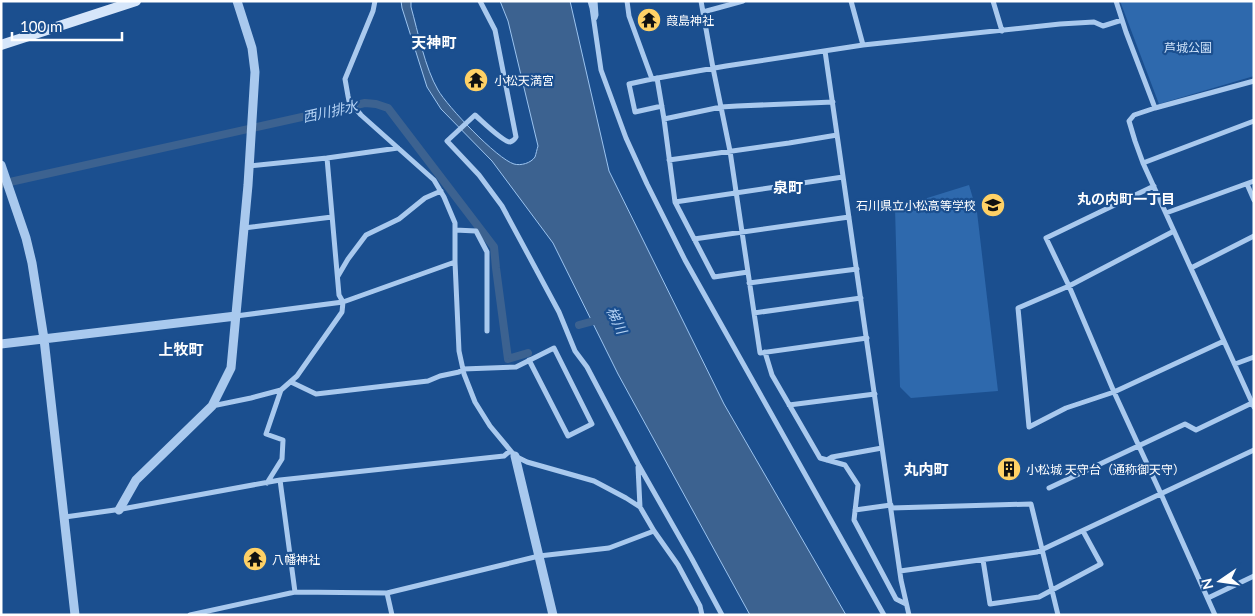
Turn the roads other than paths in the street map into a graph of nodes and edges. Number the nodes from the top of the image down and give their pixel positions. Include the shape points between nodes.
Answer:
1 (136, 1) edge
2 (237, 1) edge
3 (375, 1) edge
4 (480, 1) edge
5 (590, 1) edge
6 (595, 1) edge
7 (627, 1) edge
8 (701, 1) edge
9 (743, 1) edge
10 (851, 1) edge
11 (993, 1) edge
12 (1116, 1) edge
13 (703, 12) junction
14 (1122, 20) junction
15 (594, 22) junction
16 (1002, 31) junction
17 (1, 45) edge
18 (863, 45) junction
19 (825, 51) junction
20 (713, 68) junction
21 (654, 79) junction
22 (1254, 81) edge
23 (832, 102) junction
24 (662, 106) junction
25 (721, 108) junction
26 (1155, 108) junction
27 (664, 119) junction
28 (1254, 121) edge
29 (837, 134) junction
30 (398, 148) junction
31 (730, 151) junction
32 (327, 158) junction
33 (669, 160) junction
34 (1143, 163) junction
35 (1, 165) edge
36 (249, 166) junction
37 (843, 177) junction
38 (1254, 181) edge
39 (1247, 184) junction
40 (1154, 186) junction
41 (440, 191) junction
42 (736, 192) junction
43 (1254, 200) edge
44 (675, 202) junction
45 (1166, 213) junction
46 (332, 217) junction
47 (849, 217) junction
48 (244, 228) junction
49 (455, 230) junction
50 (1174, 231) junction
51 (742, 233) junction
52 (1254, 236) edge
53 (694, 240) junction
54 (455, 262) junction
55 (857, 268) junction
56 (1191, 268) junction
57 (748, 272) junction
58 (338, 277) junction
59 (749, 282) junction
60 (1069, 286) junction
61 (861, 298) junction
62 (343, 302) junction
63 (754, 313) junction
64 (236, 316) junction
65 (487, 331) dead end
66 (867, 338) junction
67 (44, 339) junction
68 (1224, 341) junction
69 (1, 344) edge
70 (765, 352) junction
71 (1254, 356) edge
72 (530, 360) junction
73 (1235, 364) junction
74 (463, 369) junction
75 (291, 382) junction
76 (281, 390) junction
77 (1114, 392) junction
78 (875, 394) junction
79 (789, 405) junction
80 (1253, 405) edge
81 (212, 406) junction
82 (1139, 446) junction
83 (882, 448) junction
84 (1254, 450) edge
85 (513, 453) junction
86 (827, 460) junction
87 (638, 464) junction
88 (280, 480) junction
89 (268, 483) junction
90 (1049, 488) dead end
91 (1161, 494) junction
92 (891, 507) junction
93 (640, 508) junction
94 (119, 510) junction
95 (855, 510) junction
96 (65, 517) junction
97 (654, 531) junction
98 (1083, 531) junction
99 (1042, 550) junction
100 (539, 556) junction
101 (983, 560) junction
102 (900, 571) junction
103 (1254, 576) edge
104 (1052, 590) junction
105 (295, 592) junction
106 (387, 593) junction
107 (1208, 598) junction
108 (906, 604) junction
109 (76, 615) edge
110 (190, 615) edge
111 (392, 615) edge
112 (553, 615) edge
113 (702, 615) edge
114 (722, 615) edge
115 (884, 615) edge
116 (908, 615) edge
117 (1058, 615) edge
118 (1215, 615) edge

1 - 17 main road
2 - 36 street via 252,48 255,72
3 - 30 street via 345,80 349,100 361,116
4 - 87 street via 495,30 516,137 509,142 475,115 447,141 502,206 559,312 575,351 587,367
5 - 15 street
6 - 15 street
7 - 21 street via 629,16
8 - 13 street
9 - 13 street
10 - 18 street
11 - 16 street
12 - 14 street
13 - 20 street
14 - 16 street via 1103,26 1094,22
14 - 26 street
15 - 115 street via 601,70 647,184 685,260
16 - 18 street
18 - 19 street
19 - 20 street
19 - 23 street
20 - 21 street
20 - 25 street
21 - 24 street
21 - 24 street via 629,84 634,112
22 - 26 street
23 - 25 street
23 - 29 street
24 - 27 street
25 - 27 street
25 - 31 street
26 - 34 street via 1134,115 1129,121
27 - 33 street
28 - 34 street
29 - 31 street
29 - 37 street
30 - 32 street
30 - 41 street via 434,180
31 - 33 street
31 - 42 street
32 - 36 street
32 - 46 street
33 - 44 street
34 - 40 street
35 - 67 street via 26,238
36 - 48 street
37 - 42 street
37 - 47 street
38 - 39 street
39 - 43 street
39 - 45 street
40 - 45 street
40 - 60 street via 1046,238
41 - 49 street via 455,223
41 - 58 street via 424,198 399,219 366,235
42 - 44 street
42 - 51 street
44 - 53 street
45 - 50 street
46 - 48 street
46 - 58 street
47 - 51 street
47 - 55 street
48 - 64 street
49 - 54 street
49 - 65 street via 476,231 487,252
50 - 56 street
50 - 60 street
51 - 53 street
51 - 57 street
52 - 56 street
53 - 57 street via 714,277
54 - 62 street
54 - 74 street via 459,351
55 - 59 street
55 - 61 street
56 - 68 street
57 - 59 street
58 - 62 street
59 - 63 street
60 - 77 street
60 - 77 street via 1018,308 1029,427 1066,408
61 - 63 street
61 - 66 street
62 - 64 street
62 - 75 street via 342,312
63 - 70 street via 760,353
64 - 67 street
64 - 81 street via 231,368
66 - 70 street
66 - 78 street
67 - 69 street
67 - 96 street
68 - 73 street
68 - 77 street
70 - 79 street via 772,376
71 - 73 street
72 - 72 street via 554,348 592,424 568,436
72 - 74 street via 516,367
73 - 80 street
74 - 75 street via 428,381 316,394
74 - 85 street via 475,402
75 - 76 street
76 - 81 street
76 - 89 street via 266,434 283,440 282,459
77 - 82 street
78 - 79 street
78 - 83 street
79 - 86 street via 820,458
80 - 82 street via 1196,430 1185,424
81 - 94 street via 136,480
82 - 90 street
82 - 91 street
83 - 86 street
83 - 92 street
84 - 91 street
85 - 88 street
85 - 93 street via 527,462 594,481
85 - 100 street
86 - 95 street via 845,465 858,486
87 - 93 street
87 - 114 street
88 - 89 street
88 - 105 street
89 - 94 street
91 - 98 street
91 - 107 street
92 - 95 street
92 - 99 street via 1031,504
92 - 102 street
93 - 97 street
94 - 96 street
95 - 108 street via 854,520 896,599
96 - 109 street
97 - 100 street via 609,548
97 - 113 street via 678,565
98 - 99 street
98 - 104 street via 1101,564
99 - 101 street
99 - 104 street
100 - 106 street
100 - 112 street
101 - 102 street
101 - 104 street via 990,604 1039,597
102 - 108 street
103 - 107 street
104 - 117 street
105 - 106 street
105 - 110 street
106 - 111 street
107 - 118 street
108 - 116 street

